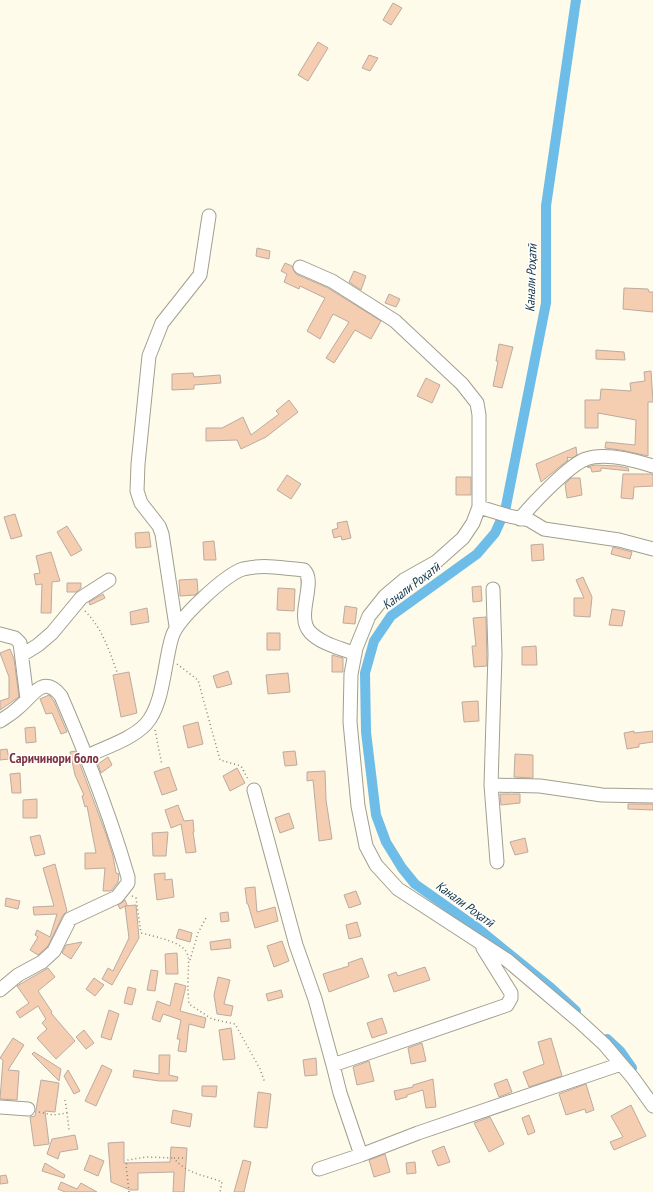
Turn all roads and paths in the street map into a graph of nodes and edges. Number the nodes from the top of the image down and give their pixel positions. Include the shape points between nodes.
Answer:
1 (209, 216) dead end
2 (300, 267) dead end
3 (653, 466) edge
4 (479, 507) junction
5 (514, 518) junction
6 (653, 549) edge
7 (109, 580) dead end
8 (493, 589) dead end
9 (77, 602) junction
10 (176, 626) junction
11 (0, 634) edge
12 (355, 654) junction
13 (22, 655) junction
14 (167, 656) junction
15 (117, 672) dead end
16 (27, 699) junction
17 (0, 721) edge
18 (148, 721) junction
19 (87, 756) junction
20 (162, 765) dead end
21 (491, 785) junction
22 (254, 790) joint
23 (653, 796) edge
24 (496, 862) dead end
25 (124, 890) junction
26 (206, 918) dead end
27 (480, 943) junction
28 (190, 962) junction
29 (0, 990) edge
30 (621, 1064) junction
31 (333, 1065) junction
32 (265, 1083) dead end
33 (66, 1100) dead end
34 (653, 1106) edge
35 (0, 1107) edge
36 (28, 1110) joint
37 (66, 1113) junction
38 (70, 1130) dead end
39 (361, 1156) junction
40 (174, 1158) junction
41 (183, 1158) dead end
42 (319, 1169) dead end
43 (129, 1192) edge
44 (220, 1192) edge

1 - 10 street via 200,275 162,323 149,356 138,464 137,491 141,502 162,534
2 - 4 street via 332,281 395,321 462,384 473,398 479,414
3 - 5 street via 595,456 585,459 575,464
4 - 5 street
4 - 12 street via 473,523 463,538 436,562 404,580 385,596 369,616
5 - 6 street via 529,520 544,529 619,540
7 - 9 street
8 - 21 street via 495,654
9 - 13 street via 52,634
9 - 15 path via 92,618 107,643
10 - 12 street via 200,602 240,571 257,568 304,570 308,577 304,617 306,628 322,640
10 - 14 street
11 - 13 street via 15,638 20,644
12 - 27 street via 351,674 350,722 358,806 366,846 376,865 398,889
13 - 16 street
14 - 18 street via 158,698
14 - 22 path via 198,680 220,760 241,766
16 - 17 street via 18,709
16 - 19 street via 39,688 55,688 61,696
18 - 19 street via 133,733
18 - 20 path via 155,729
19 - 25 street via 114,828 128,877 128,884
21 - 23 street via 540,786 602,794
21 - 24 street
22 - 31 street via 296,945 315,999
25 - 28 path via 136,898 141,933 174,942 188,953
25 - 29 street via 117,897 70,919 54,951
26 - 28 path via 198,933
27 - 30 street via 507,960 579,1021
27 - 31 street via 511,993 507,1005
28 - 32 path via 187,990 189,1004 212,1019 235,1024
30 - 34 street
30 - 39 street via 418,1133
31 - 39 street
33 - 37 path
35 - 36 street
36 - 37 path via 53,1116
37 - 38 path
39 - 42 street
40 - 41 path
40 - 43 path via 146,1157 128,1160 126,1165
40 - 44 path via 190,1172 222,1182

